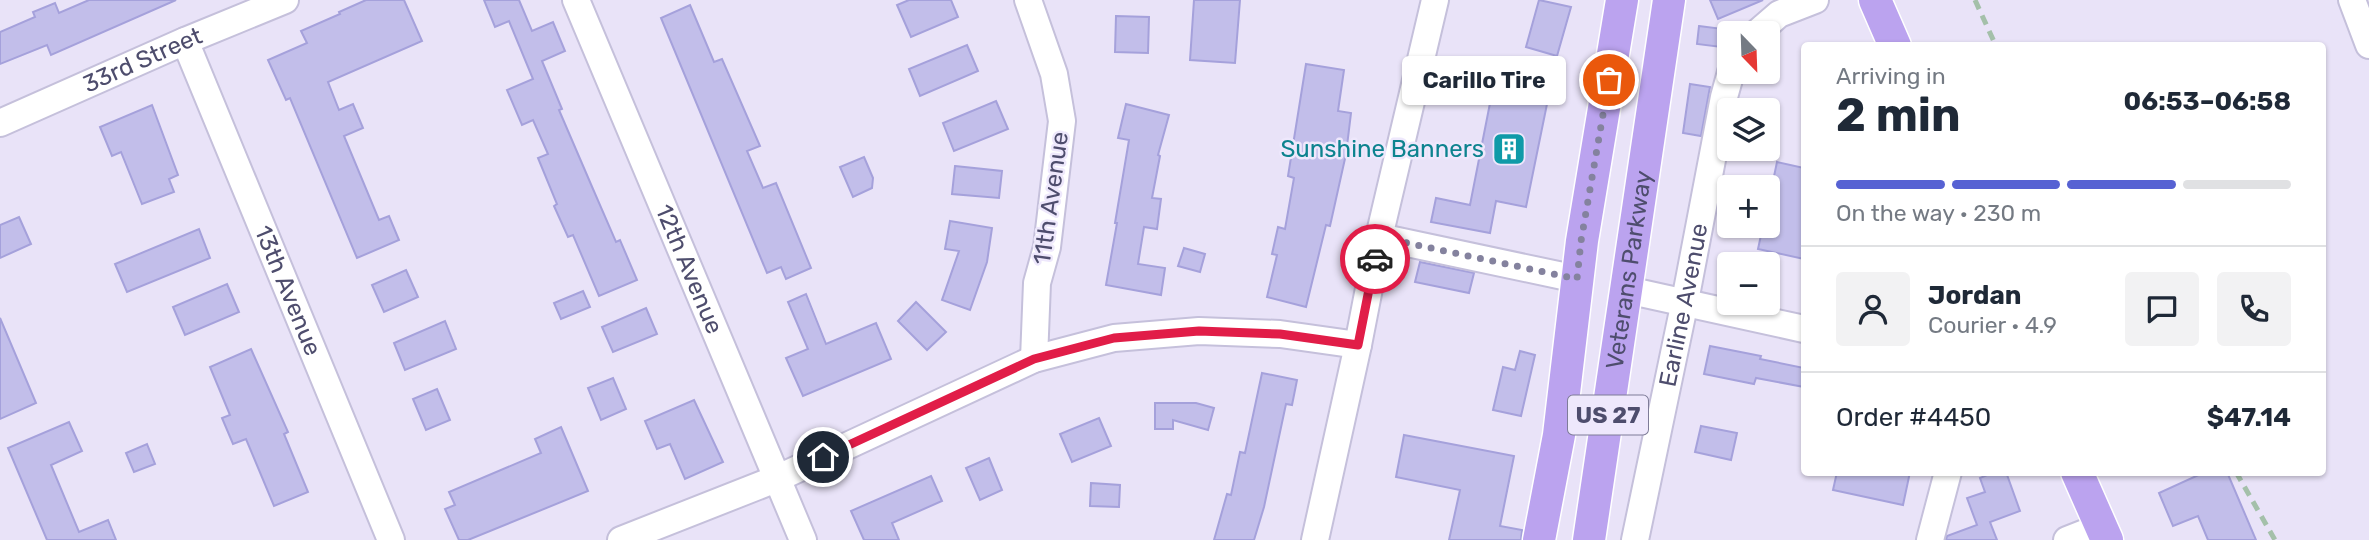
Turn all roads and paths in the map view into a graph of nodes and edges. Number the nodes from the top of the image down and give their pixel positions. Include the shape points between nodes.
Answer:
1 (285, 0) edge
2 (576, 0) edge
3 (1028, 0) edge
4 (1435, 0) edge
5 (1622, 0) edge
6 (1669, 0) edge
7 (1815, 0) edge
8 (1875, 0) edge
9 (2352, 0) edge
10 (249, 7) edge
11 (1771, 21) edge
12 (185, 41) junction
13 (1893, 42) edge
14 (2369, 45) edge
15 (1728, 84) edge
16 (0, 123) edge
17 (1379, 237) junction
18 (1577, 279) junction
19 (1627, 290) junction
20 (1685, 301) junction
21 (1801, 328) edge
22 (1358, 345) junction
23 (1034, 359) junction
24 (1947, 476) edge
25 (2079, 476) edge
26 (776, 479) junction
27 (2104, 533) edge
28 (391, 540) edge
29 (621, 540) edge
30 (803, 540) edge
31 (1315, 540) edge
32 (1539, 540) edge
33 (1589, 540) edge
34 (1635, 540) edge
35 (1930, 540) edge
36 (2067, 540) edge

1 - 10 street, 33rd Street
2 - 26 street, 12th Avenue
3 - 23 street, 11th Avenue via 1054,74 1062,121 1047,247 1037,284
4 - 17 street
5 - 18 main road, Veterans Parkway / US 27
6 - 19 main road, Veterans Parkway / US 27
7 - 11 street
8 - 13 main road
9 - 14 street
10 - 12 street, 33rd Street
12 - 16 street, 33rd Street
12 - 28 street, 13th Avenue
15 - 20 street, Earline Avenue
17 - 18 street
17 - 22 street
18 - 32 main road, Veterans Parkway / US 27 via 1559,435
19 - 20 street
19 - 33 main road, Veterans Parkway / US 27
20 - 21 street
20 - 34 street, Earline Avenue
22 - 23 street via 1280,334 1199,331 1114,338
22 - 31 street
23 - 26 street
24 - 35 street
25 - 27 main road
26 - 29 street
26 - 30 street, 12th Avenue
27 - 36 street

